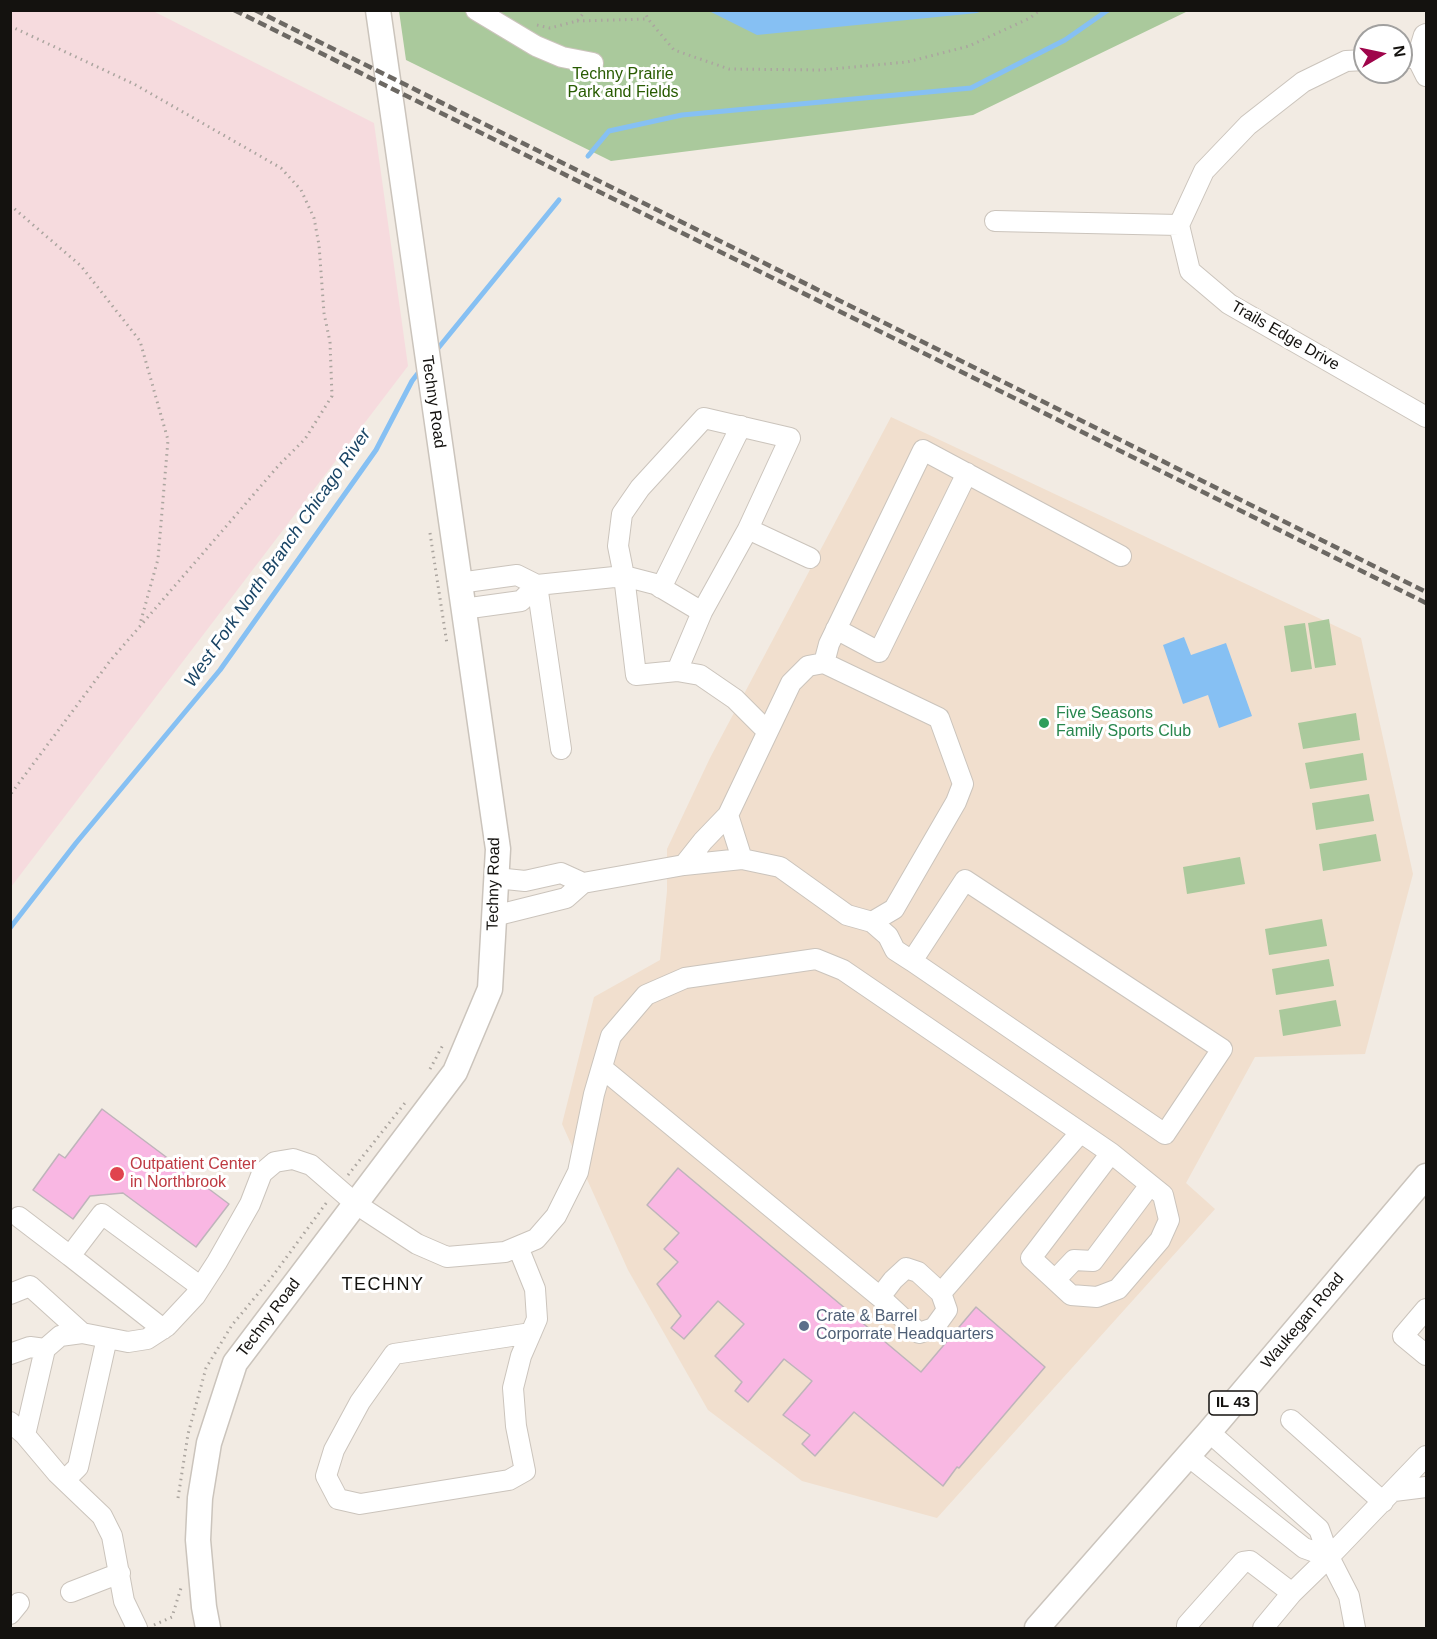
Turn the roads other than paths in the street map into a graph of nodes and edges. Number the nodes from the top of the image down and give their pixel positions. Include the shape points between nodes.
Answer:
1 (378, 10) edge
2 (476, 10) edge
3 (1426, 34) edge
4 (1413, 52) edge
5 (1353, 61) edge
6 (1413, 62) edge
7 (593, 63) dead end
8 (1426, 76) edge
9 (994, 221) dead end
10 (1179, 225) junction
11 (1426, 417) edge
12 (741, 426) junction
13 (967, 474) junction
14 (748, 529) junction
15 (1121, 556) dead end
16 (810, 558) dead end
17 (624, 576) junction
18 (459, 583) junction
19 (537, 585) junction
20 (661, 588) junction
21 (463, 609) junction
22 (702, 612) junction
23 (836, 629) junction
24 (825, 663) junction
25 (677, 671) junction
26 (767, 731) junction
27 (561, 749) dead end
28 (728, 815) junction
29 (742, 859) junction
30 (684, 865) junction
31 (496, 878) junction
32 (583, 883) junction
33 (494, 916) junction
34 (872, 922) junction
35 (912, 961) junction
36 (602, 1068) junction
37 (1080, 1133) junction
38 (1111, 1153) junction
39 (1426, 1176) edge
40 (1150, 1185) junction
41 (347, 1196) junction
42 (19, 1217) dead end
43 (518, 1246) junction
44 (70, 1256) junction
45 (1055, 1280) junction
46 (201, 1287) junction
47 (941, 1293) junction
48 (10, 1294) edge
49 (880, 1297) junction
50 (1426, 1309) edge
51 (163, 1329) junction
52 (82, 1333) junction
53 (531, 1333) junction
54 (107, 1338) junction
55 (45, 1349) junction
56 (10, 1354) edge
57 (1426, 1355) edge
58 (1291, 1420) dead end
59 (18, 1428) edge
60 (1209, 1432) junction
61 (1188, 1456) junction
62 (1426, 1456) edge
63 (65, 1480) junction
64 (1426, 1487) edge
65 (1389, 1497) junction
66 (1329, 1557) junction
67 (120, 1573) junction
68 (71, 1592) dead end
69 (1292, 1593) junction
70 (206, 1618) edge
71 (137, 1629) edge
72 (1037, 1629) edge
73 (1187, 1629) edge
74 (1263, 1629) edge
75 (1355, 1629) edge

1 - 18 main road, Techny Road
2 - 7 street via 536,46 562,57
3 - 4 street
5 - 10 street via 1303,82 1248,125 1204,171
6 - 8 street
9 - 10 street
10 - 11 street, Trails Edge Drive via 1190,271 1229,304
12 - 14 street via 790,438
12 - 17 street via 704,418 640,488 622,514 618,546
12 - 20 street
13 - 15 street
13 - 23 street via 879,652
13 - 23 street via 923,450
14 - 16 street
14 - 22 street
17 - 19 street
17 - 20 street
17 - 25 street via 636,675
18 - 19 street via 518,575
18 - 21 main road, Techny Road
19 - 21 street via 521,601
19 - 27 street
20 - 22 street
21 - 31 main road, Techny Road via 498,849
22 - 25 street
23 - 24 street
24 - 26 street via 807,666 791,683
24 - 34 street via 939,718 963,784 894,909
25 - 26 street via 700,675 735,699
26 - 28 street
28 - 29 street
28 - 30 street
29 - 30 street
29 - 34 street via 780,867 847,915
30 - 32 street
31 - 32 street via 525,881 561,873
31 - 33 main road, Techny Road
32 - 33 street via 566,898
33 - 41 main road, Techny Road via 490,989 455,1072
34 - 35 street via 888,936 895,950
35 - 35 street via 1165,1134 1222,1049 965,880
36 - 37 street via 611,1036 646,995 685,978 816,959 843,970 872,989
36 - 43 street via 578,1172 556,1216 536,1239
36 - 49 street
37 - 38 street
37 - 47 street
38 - 40 street
38 - 45 street via 1031,1258
39 - 60 main road, Waukegan Road / IL 43
40 - 45 street via 1093,1261 1074,1260
40 - 45 street via 1163,1195 1169,1221 1160,1240 1118,1289 1097,1297 1071,1295
41 - 43 street via 417,1244 447,1257 505,1252
41 - 46 street via 311,1165 293,1159 275,1162 262,1173 250,1204
41 - 70 main road, Techny Road via 235,1363 209,1443 200,1498 198,1540
42 - 44 street
43 - 53 street via 535,1289 537,1319
44 - 46 street via 102,1214
44 - 51 street
46 - 51 street
47 - 49 street via 918,1272 906,1268
47 - 49 street via 947,1310 934,1328 919,1333
48 - 52 street via 30,1286
50 - 57 street via 1403,1336
51 - 54 street via 147,1340
52 - 54 street
52 - 55 street via 60,1336
53 - 53 street via 513,1388 525,1471 509,1480 360,1504 338,1499 326,1476 334,1450 360,1402 394,1354
54 - 63 street via 78,1467
55 - 56 street via 30,1347
55 - 59 street
58 - 65 street
59 - 63 street
60 - 61 main road, Waukegan Road / IL 43
60 - 66 street via 1319,1529
61 - 66 street via 1304,1548
61 - 72 main road, Waukegan Road / IL 43
62 - 65 street
63 - 67 street via 102,1516 112,1536
64 - 65 street
65 - 66 street
66 - 69 street
66 - 75 street via 1349,1596
67 - 68 street
67 - 71 street via 124,1601
69 - 73 street via 1250,1561 1243,1562
69 - 74 street

